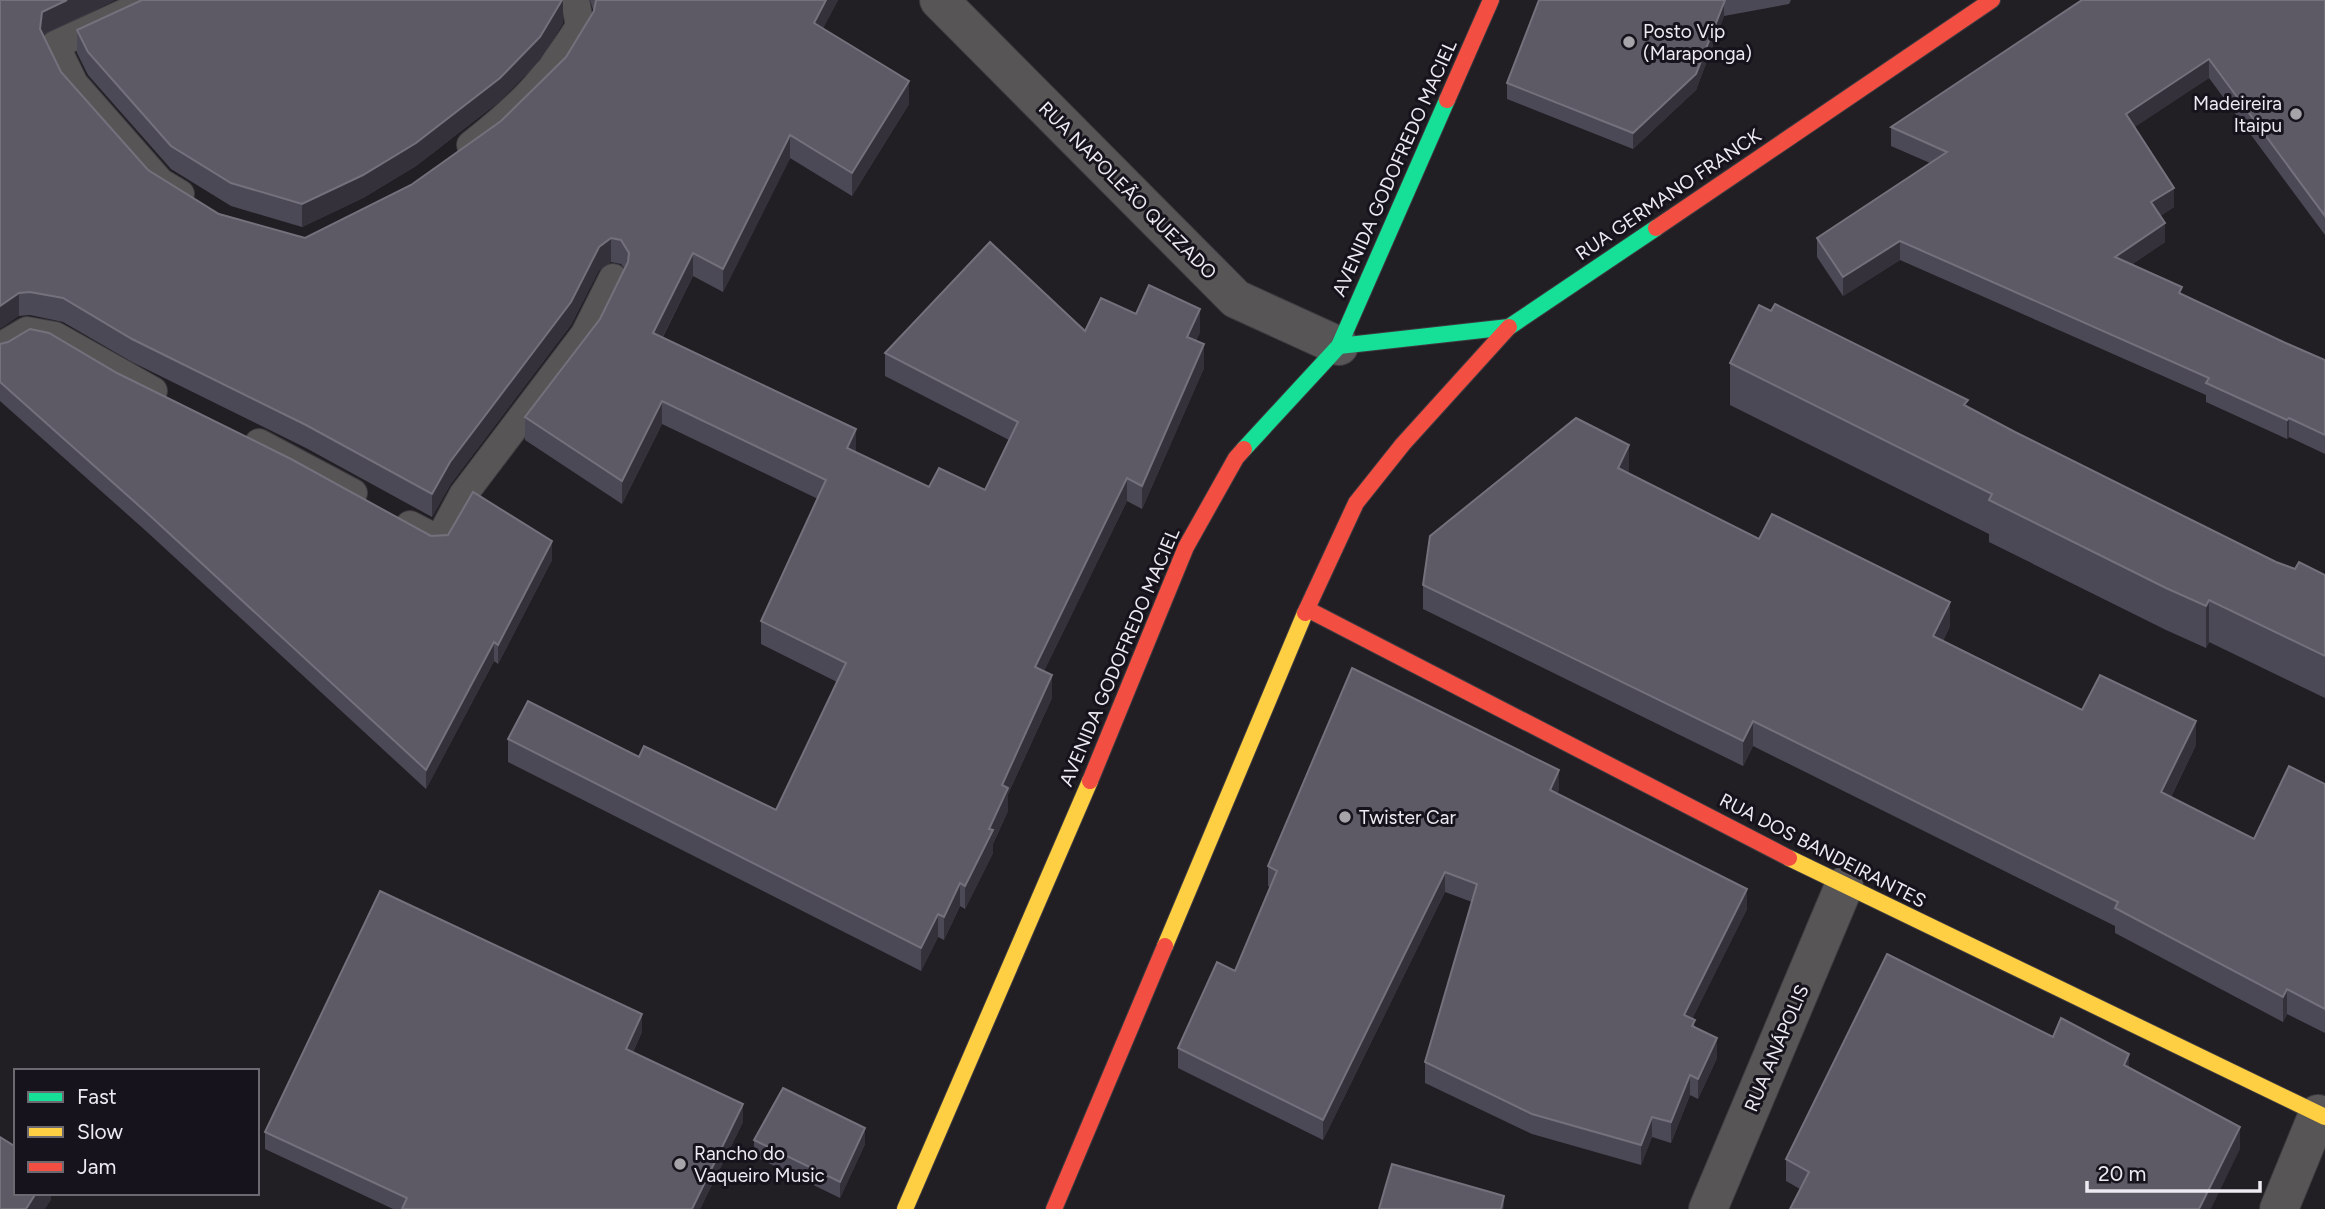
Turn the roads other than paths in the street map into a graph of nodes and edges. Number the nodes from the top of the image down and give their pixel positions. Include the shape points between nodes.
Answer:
1 (153, 0) edge
2 (575, 0) edge
3 (939, 0) edge
4 (1491, 0) edge
5 (1992, 0) edge
6 (449, 162) edge
7 (206, 210) edge
8 (613, 278) dead end
9 (1509, 327) junction
10 (1339, 346) junction
11 (0, 347) edge
12 (174, 401) edge
13 (236, 432) edge
14 (1307, 609) junction
15 (1844, 886) junction
16 (2321, 1115) edge
17 (905, 1209) edge
18 (1054, 1209) edge
19 (1708, 1209) edge
20 (2279, 1209) edge

1 - 7 lane via 55,45 74,83 160,182
2 - 6 lane via 580,26 550,73 518,108
3 - 10 street, RUA NAPOLEÃO QUEZADO via 1236,299
4 - 10 main road, AVENIDA GODOFREDO MACIEL
5 - 9 main road, RUA GERMANO FRANCK
8 - 13 lane via 584,334 463,495 439,540
9 - 10 main road, RUA GERMANO FRANCK
9 - 14 main road via 1402,444 1356,503
10 - 17 main road, AVENIDA GODOFREDO MACIEL via 1236,458 1186,547
11 - 12 lane via 27,331 55,336
14 - 15 main road, RUA DOS BANDEIRANTES
14 - 18 main road
15 - 16 main road, RUA DOS BANDEIRANTES
15 - 19 street, RUA ANÁPOLIS
16 - 20 street

